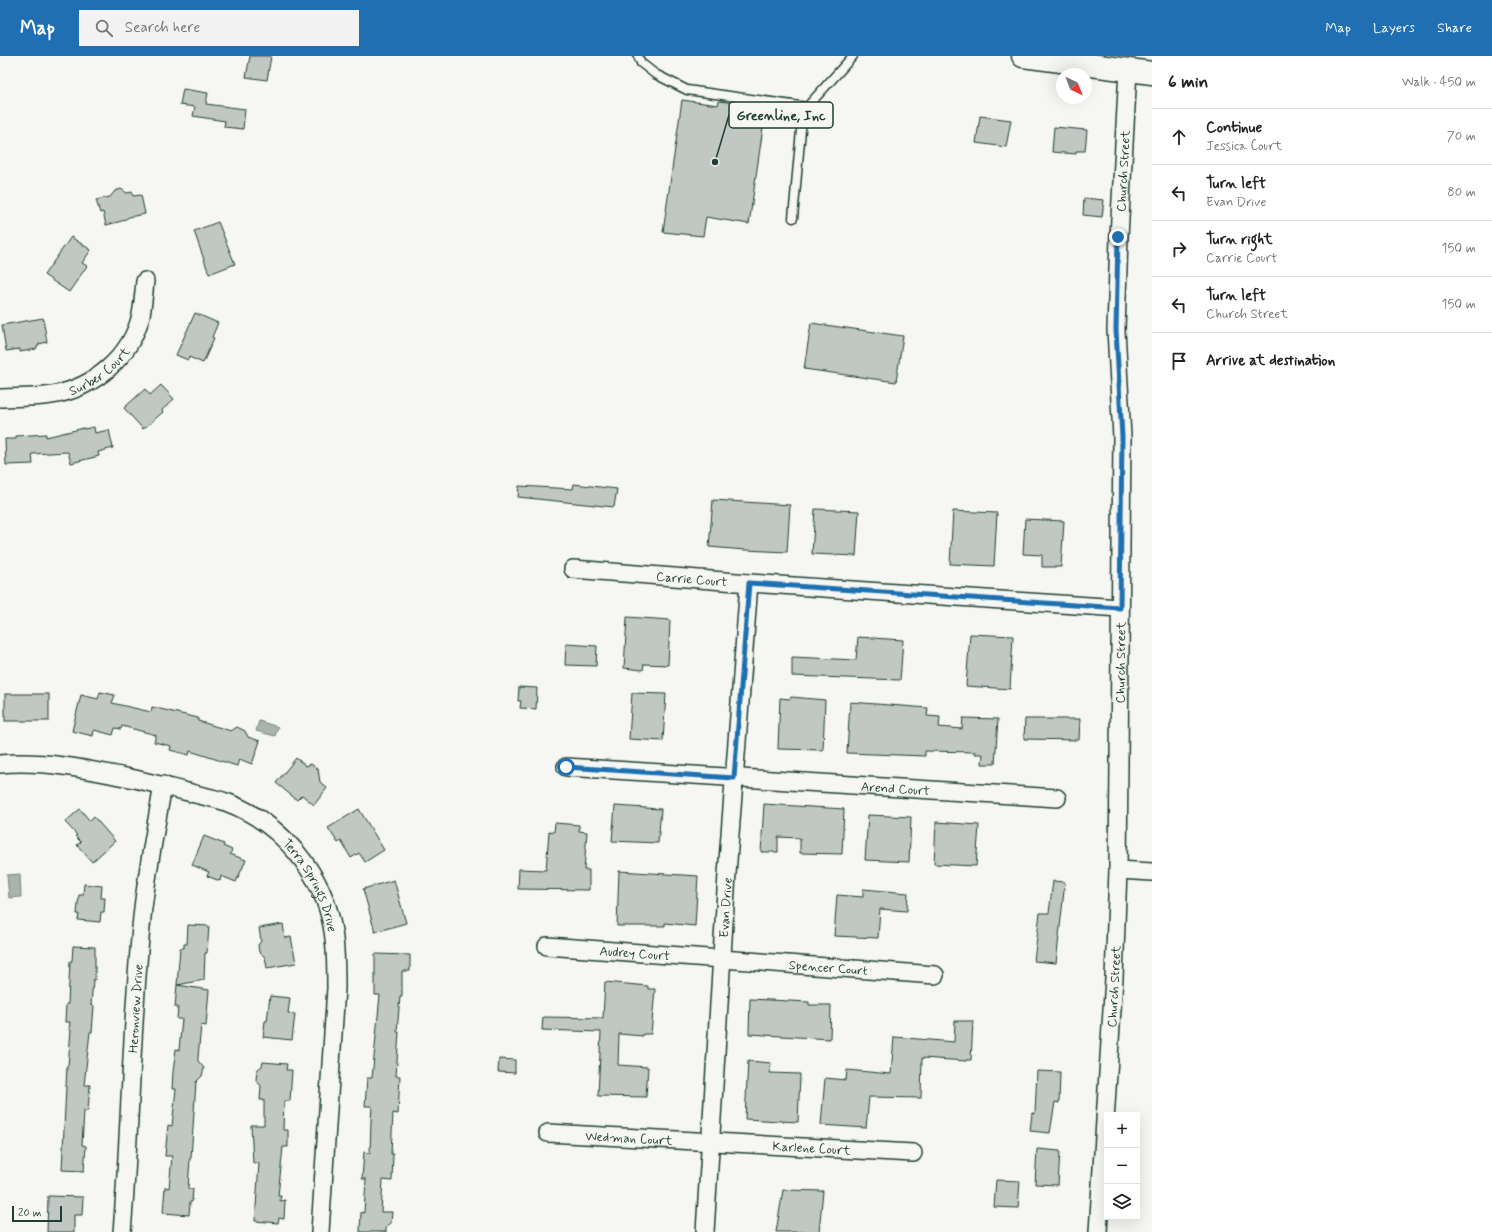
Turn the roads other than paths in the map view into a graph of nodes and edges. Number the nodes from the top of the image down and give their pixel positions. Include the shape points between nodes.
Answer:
1 (638, 56) edge
2 (853, 56) edge
3 (1024, 56) edge
4 (1087, 60) edge
5 (1128, 70) junction
6 (1152, 73) edge
7 (807, 107) junction
8 (793, 218) dead end
9 (145, 281) dead end
10 (0, 398) edge
11 (574, 569) dead end
12 (749, 583) junction
13 (1120, 608) junction
14 (0, 764) edge
15 (566, 767) dead end
16 (734, 778) junction
17 (163, 786) junction
18 (1057, 798) dead end
19 (1118, 870) junction
20 (1152, 872) edge
21 (547, 946) dead end
22 (722, 959) junction
23 (936, 975) dead end
24 (548, 1133) dead end
25 (710, 1142) junction
26 (913, 1153) dead end
27 (122, 1232) edge
28 (320, 1232) edge
29 (705, 1232) edge
30 (1098, 1232) edge

1 - 7 lane via 641,63 655,74 687,90
2 - 7 lane
3 - 4 main road
4 - 5 main road
5 - 6 main road
5 - 13 street, Church Street via 1118,237 1116,330 1122,437
7 - 8 lane via 802,119
9 - 10 street, Surber Court via 140,316 132,337 118,360 105,372 91,382 52,395
11 - 12 street, Carrie Court
12 - 13 street, Carrie Court
12 - 16 street, Evan Drive
13 - 19 street, Church Street
14 - 17 street, Terra Springs Drive via 85,769
15 - 16 street, Arend Court
16 - 18 street, Arend Court
16 - 22 street, Evan Drive
17 - 27 street, Heronview Drive via 143,909
17 - 28 street, Terra Springs Drive via 225,802 249,813 270,827 302,860 314,877 325,901 333,930 336,988
19 - 20 street
19 - 30 street, Church Street
21 - 22 street, Audrey Court
22 - 23 street, Spencer Court
22 - 25 street, Evan Drive
24 - 25 street, Wedman Court
25 - 26 street, Karlene Court
25 - 29 street, Evan Drive

